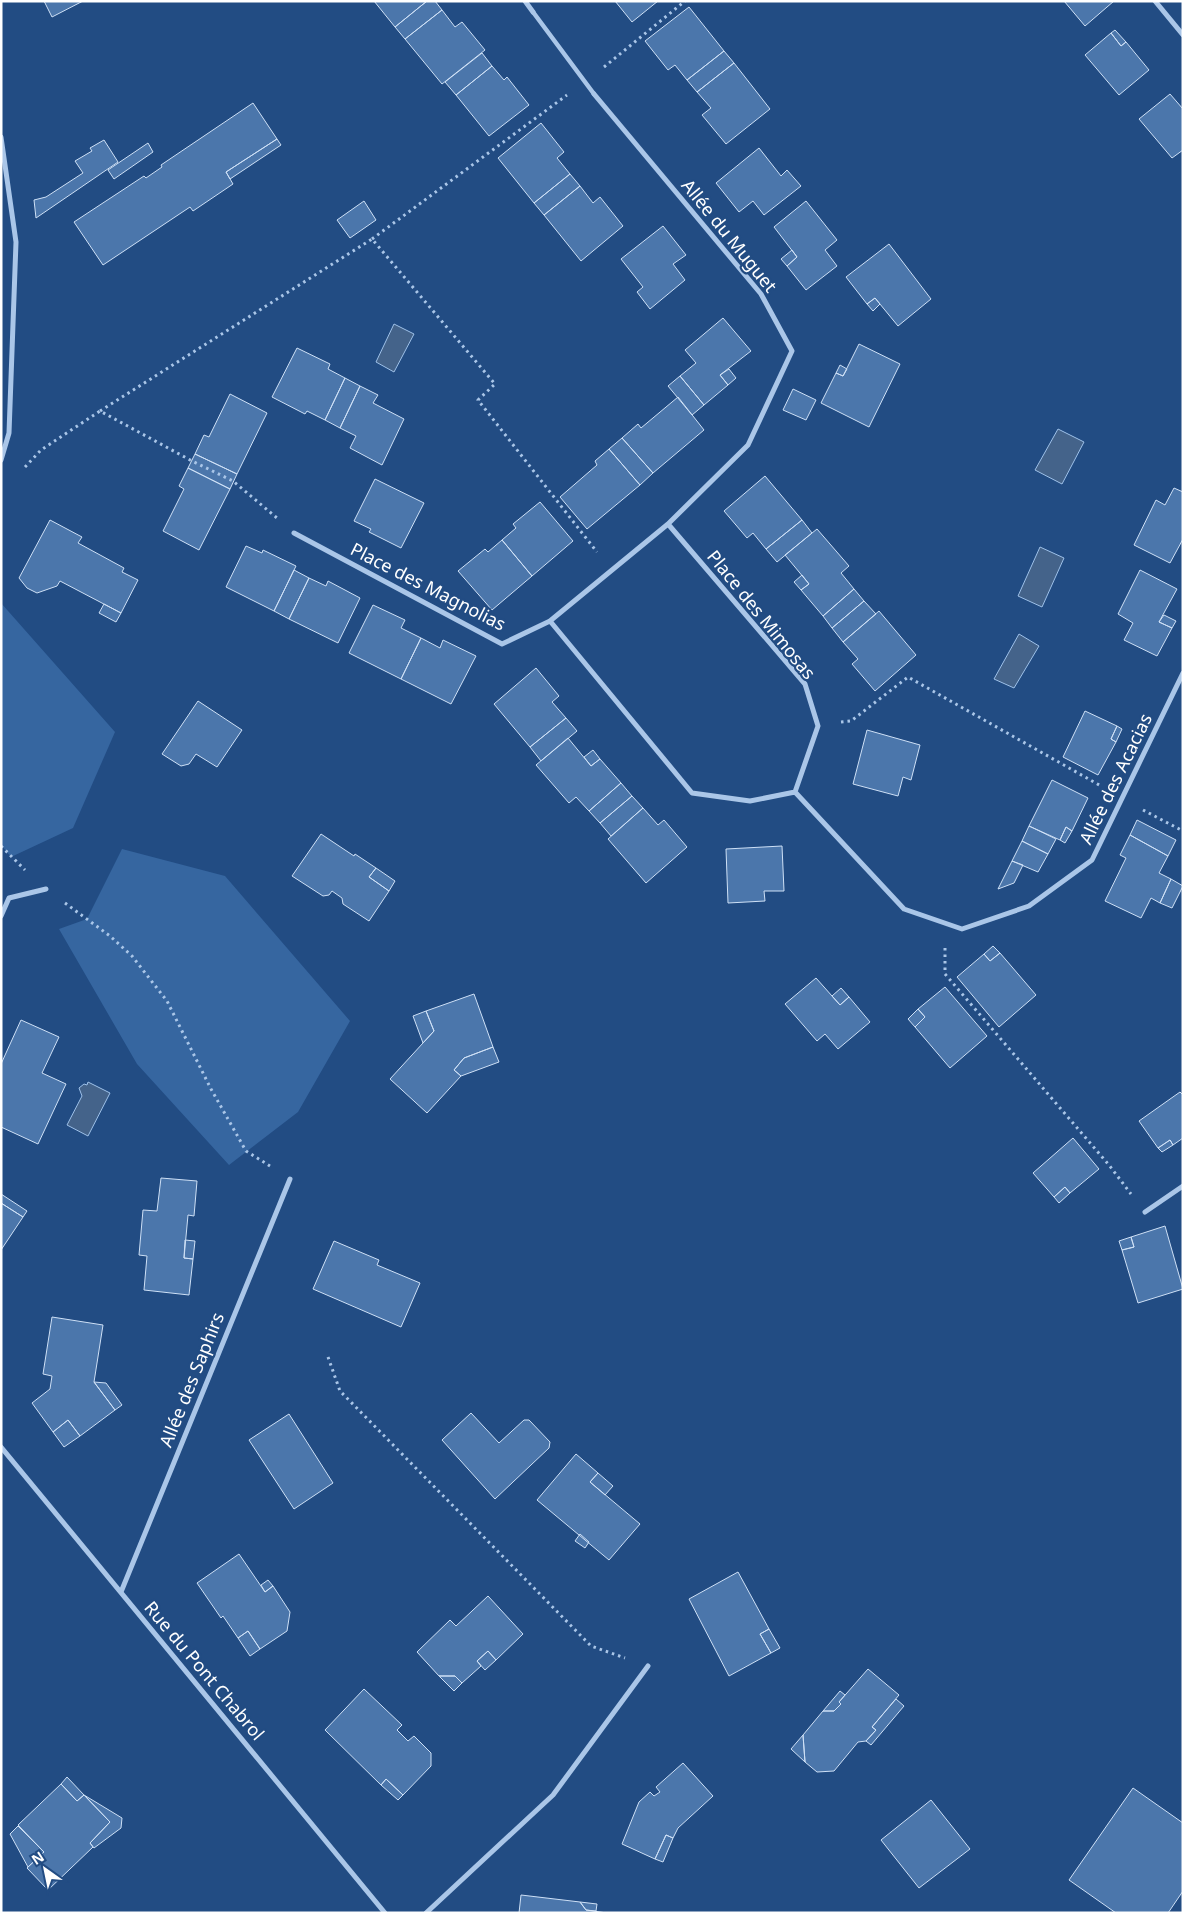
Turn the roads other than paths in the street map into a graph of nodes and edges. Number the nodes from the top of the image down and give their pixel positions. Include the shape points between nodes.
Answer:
1 (525, 1) edge
2 (1155, 1) edge
3 (533, 12) joint
4 (1183, 35) edge
5 (594, 94) joint
6 (1, 137) edge
7 (1, 460) edge
8 (668, 524) junction
9 (294, 533) road end
10 (550, 621) junction
11 (1183, 673) edge
12 (795, 792) junction
13 (46, 889) road end
14 (1, 916) edge
15 (290, 1179) road end
16 (1183, 1186) edge
17 (1145, 1212) road end
18 (1, 1447) edge
19 (120, 1592) junction
20 (648, 1666) road end
21 (385, 1913) edge
22 (426, 1913) edge

1 - 3 street
2 - 4 street
3 - 5 street
5 - 8 street, Allée du Muguet via 761,294 792,351 748,445
6 - 7 street via 16,242 9,433
8 - 10 street
8 - 12 street, Place des Mimosas via 805,684 818,726
9 - 10 street, Place des Magnolias via 502,644
10 - 12 street via 692,793 750,800
11 - 12 street, Allée des Acacias via 1092,860 1029,906 962,929 904,909
13 - 14 street via 9,898
15 - 19 street, Allée des Saphirs
16 - 17 street
18 - 19 street, Rue du Pont Chabrol
19 - 21 street, Rue du Pont Chabrol
20 - 22 street via 553,1795

